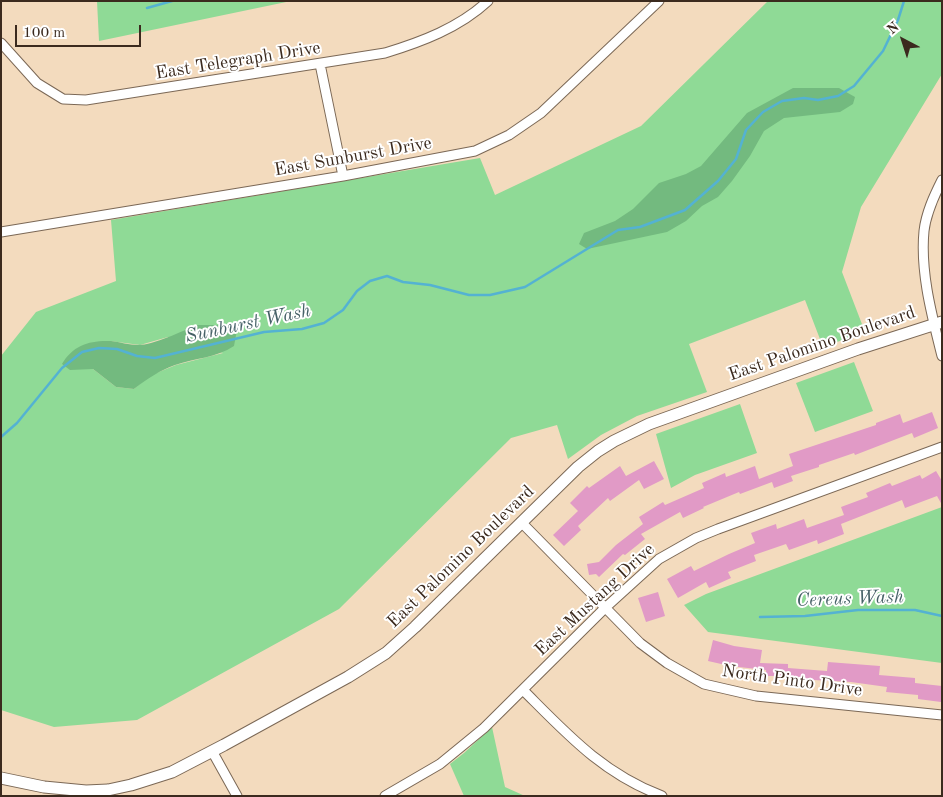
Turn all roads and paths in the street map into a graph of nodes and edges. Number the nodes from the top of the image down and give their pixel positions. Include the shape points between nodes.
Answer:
1 (488, 1) edge
2 (658, 1) edge
3 (1, 43) edge
4 (320, 64) junction
5 (344, 176) junction
6 (942, 180) edge
7 (1, 232) edge
8 (938, 323) edge
9 (942, 356) edge
10 (942, 447) edge
11 (522, 522) junction
12 (605, 608) junction
13 (523, 690) junction
14 (942, 715) edge
15 (212, 752) junction
16 (1, 778) edge
17 (237, 796) edge
18 (385, 796) edge
19 (662, 796) edge

1 - 4 street, East Telegraph Drive via 456,25 420,42 384,53
2 - 5 street, East Sunburst Drive via 541,113 509,135 475,151
3 - 4 street, East Telegraph Drive via 37,83 63,99 86,100
4 - 5 street
5 - 7 street, East Sunburst Drive
6 - 8 street via 931,203 924,230 924,266
8 - 9 street
8 - 11 street, East Palomino Boulevard via 649,424 614,440 578,467
10 - 12 street, East Mustang Drive via 696,538 659,559
11 - 12 street, North Pinto Drive
11 - 15 street, East Palomino Boulevard via 415,627 374,662
12 - 13 street, East Mustang Drive
12 - 14 street, North Pinto Drive via 640,643 704,684 756,696
13 - 18 street, East Mustang Drive via 457,751
13 - 19 street via 608,769
15 - 16 street, East Palomino Boulevard via 172,772 108,790 44,787
15 - 17 street

